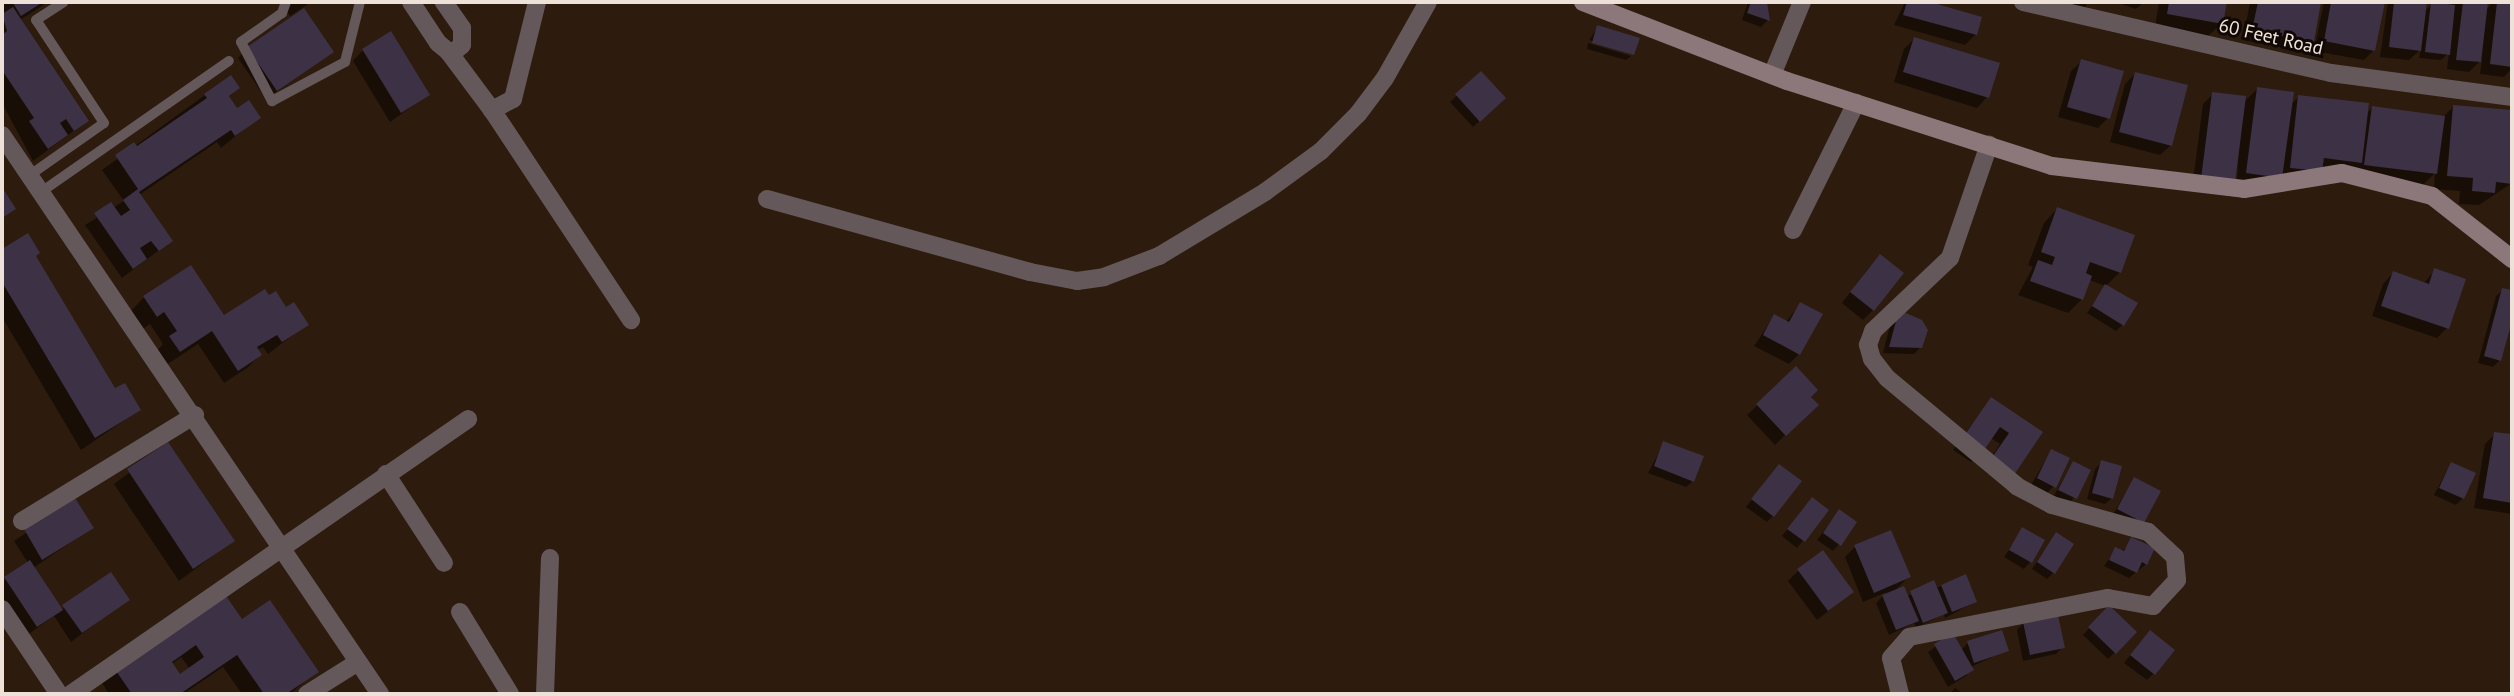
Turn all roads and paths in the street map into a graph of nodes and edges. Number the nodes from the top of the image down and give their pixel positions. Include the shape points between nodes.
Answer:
1 (64, 2) edge
2 (286, 2) edge
3 (360, 2) edge
4 (411, 2) edge
5 (444, 2) edge
6 (537, 2) edge
7 (1428, 2) edge
8 (1583, 2) edge
9 (1802, 2) edge
10 (2023, 2) edge
11 (448, 51) junction
12 (229, 61) dead end
13 (1772, 75) junction
14 (2512, 97) edge
15 (1856, 103) junction
16 (492, 110) junction
17 (2, 135) edge
18 (1989, 145) junction
19 (30, 176) junction
20 (41, 192) junction
21 (767, 198) dead end
22 (1793, 230) dead end
23 (2512, 259) edge
24 (631, 320) dead end
25 (195, 415) junction
26 (468, 419) dead end
27 (386, 474) junction
28 (22, 521) dead end
29 (281, 548) junction
30 (550, 558) dead end
31 (444, 564) dead end
32 (2, 609) edge
33 (460, 611) dead end
34 (358, 662) junction
35 (59, 694) edge
36 (71, 694) edge
37 (307, 694) edge
38 (380, 694) edge
39 (510, 694) edge
40 (545, 694) edge
41 (1900, 694) edge

1 - 19 lane via 36,20 104,123
2 - 3 lane via 282,13 241,43 272,101 345,62
4 - 11 street
5 - 11 street via 464,38 455,51
6 - 16 street via 513,99
7 - 21 street via 1378,87 1321,151 1265,192 1158,256 1104,277 1077,281 1030,272
8 - 13 street
9 - 13 street
10 - 14 street, 60 Feet Road via 2331,73
11 - 16 street
12 - 20 lane
13 - 15 street
15 - 18 street
15 - 22 street
16 - 24 street
17 - 19 street
18 - 23 street via 2052,166 2244,189 2342,173 2431,196
18 - 41 street via 1950,258 1873,331 1868,345 1871,359 1886,378 2017,486 2052,505 2148,532 2175,557 2177,580 2153,606 2108,598 1909,637 1891,658
19 - 20 street
20 - 25 street
25 - 28 street
25 - 29 street
26 - 27 street
27 - 29 street
27 - 31 street
29 - 34 street
29 - 36 street
30 - 40 street
32 - 35 street
33 - 39 street
34 - 37 street
34 - 38 street

